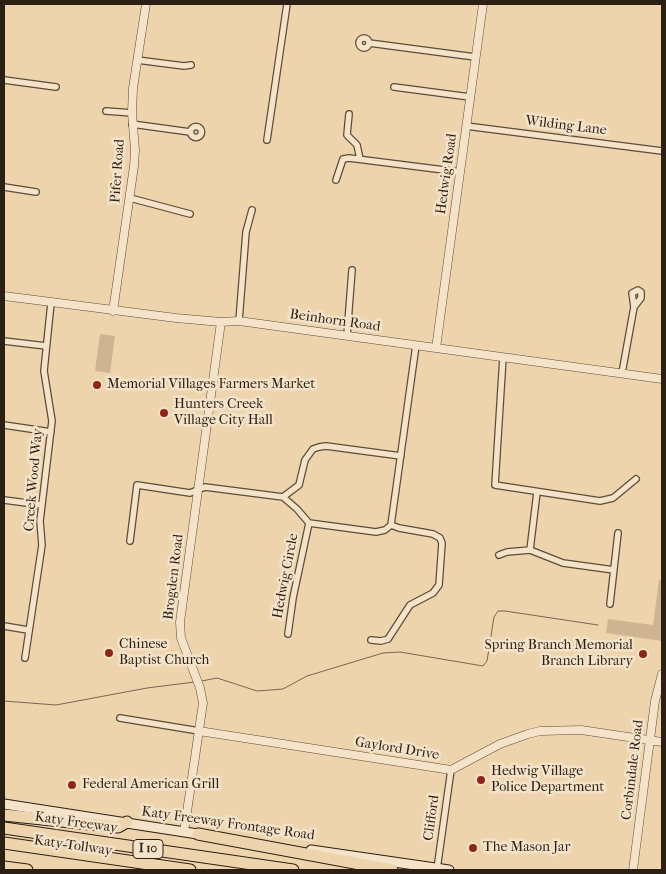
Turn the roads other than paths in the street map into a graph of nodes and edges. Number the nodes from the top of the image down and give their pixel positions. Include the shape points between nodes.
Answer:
1 (146, 4) edge
2 (287, 4) edge
3 (483, 4) edge
4 (369, 43) dead end
5 (475, 57) junction
6 (137, 60) junction
7 (191, 65) dead end
8 (4, 80) edge
9 (56, 87) dead end
10 (394, 87) dead end
11 (470, 97) junction
12 (106, 111) dead end
13 (132, 113) junction
14 (349, 114) dead end
15 (132, 124) junction
16 (466, 126) junction
17 (190, 132) dead end
18 (267, 140) dead end
19 (662, 151) edge
20 (360, 159) junction
21 (460, 172) junction
22 (336, 180) dead end
23 (4, 187) edge
24 (36, 192) dead end
25 (130, 198) junction
26 (252, 210) dead end
27 (190, 214) dead end
28 (352, 270) dead end
29 (4, 296) edge
30 (51, 303) junction
31 (634, 307) dead end
32 (113, 311) junction
33 (239, 321) junction
34 (221, 322) junction
35 (347, 335) junction
36 (4, 341) edge
37 (416, 345) junction
38 (46, 346) junction
39 (436, 348) junction
40 (503, 357) junction
41 (622, 373) junction
42 (662, 378) edge
43 (4, 426) edge
44 (51, 432) junction
45 (401, 456) junction
46 (636, 479) dead end
47 (198, 489) junction
48 (537, 492) junction
49 (283, 498) junction
50 (4, 500) edge
51 (42, 505) junction
52 (309, 523) junction
53 (391, 525) junction
54 (618, 533) dead end
55 (130, 541) dead end
56 (530, 550) junction
57 (499, 555) dead end
58 (614, 570) junction
59 (610, 604) dead end
60 (4, 626) edge
61 (28, 630) junction
62 (288, 634) dead end
63 (372, 640) dead end
64 (25, 658) dead end
65 (662, 674) edge
66 (120, 718) dead end
67 (199, 731) junction
68 (650, 740) junction
69 (662, 742) edge
70 (451, 770) junction
71 (4, 804) edge
72 (4, 815) edge
73 (126, 822) junction
74 (4, 828) edge
75 (184, 832) junction
76 (198, 834) junction
77 (4, 843) edge
78 (4, 850) edge
79 (4, 866) edge
80 (437, 869) junction
81 (27, 870) edge
82 (137, 870) edge
83 (190, 870) edge
84 (293, 870) edge
85 (392, 870) edge
86 (449, 870) edge
87 (633, 870) edge

1 - 6 street, Pifer Road
2 - 18 street
3 - 5 street, Hedwig Road
4 - 5 street
5 - 11 street, Hedwig Road
6 - 7 street
6 - 13 street, Pifer Road
8 - 9 street
10 - 11 street
11 - 16 street, Hedwig Road
12 - 13 street
13 - 15 street, Pifer Road
14 - 20 street via 347,135 357,145
15 - 17 street
15 - 25 street, Pifer Road via 135,150
16 - 19 street, Wilding Lane
16 - 21 street, Hedwig Road
20 - 21 street
20 - 22 street via 343,159
21 - 39 street, Hedwig Road
23 - 24 street
25 - 27 street
25 - 32 street, Pifer Road
26 - 33 street via 246,232
28 - 35 street
29 - 30 street, Beinhorn Road
30 - 32 street, Beinhorn Road
30 - 38 street, Creek Wood Way
31 - 41 street
32 - 34 street, Beinhorn Road
33 - 34 street, Beinhorn Road
33 - 35 street, Beinhorn Road
34 - 47 street, Brogden Road
35 - 37 street, Beinhorn Road
36 - 38 street
37 - 39 street, Beinhorn Road
37 - 45 street
38 - 44 street, Creek Wood Way via 44,370
39 - 40 street, Beinhorn Road
40 - 41 street, Beinhorn Road
40 - 48 street via 495,485
41 - 42 street, Beinhorn Road
43 - 44 street
44 - 51 street, Creek Wood Way
45 - 49 street via 326,446 313,449 305,460 299,485
45 - 53 street
46 - 48 street via 613,498 600,501
47 - 49 street via 205,487
47 - 55 street via 190,493 137,485
47 - 67 street, Brogden Road via 180,622 181,638 203,703
48 - 56 street
49 - 52 street, Hedwig Circle
50 - 51 street
51 - 61 street, Creek Wood Way via 42,545
52 - 53 street, Hedwig Circle via 376,532
52 - 62 street, Hedwig Circle via 292,598
53 - 63 street via 440,538 439,585 433,593 410,605 388,639
54 - 58 street
56 - 57 street
56 - 58 street via 563,562
58 - 59 street
60 - 61 street
61 - 64 street, Creek Wood Way
65 - 68 street, Corbindale Road
66 - 67 street, Gaylord Drive
67 - 70 street, Gaylord Drive
67 - 75 street, Brogden Road
68 - 69 street, Gaylord Drive
68 - 70 street, Gaylord Drive via 581,730 540,731 500,744
68 - 87 street, Corbindale Road
70 - 80 street, Clifford
71 - 73 main road, Katy Freeway Frontage Road
72 - 73 highway via 118,827
73 - 75 main road, Katy Freeway Frontage Road
74 - 84 highway, Katy Freeway / I 10
75 - 76 main road, Katy Freeway Frontage Road
76 - 80 main road, Katy Freeway Frontage Road
76 - 85 highway
77 - 83 highway, Katy Tollway
78 - 82 highway, Katy Tollway
79 - 81 highway
80 - 86 main road, Katy Freeway Frontage Road

